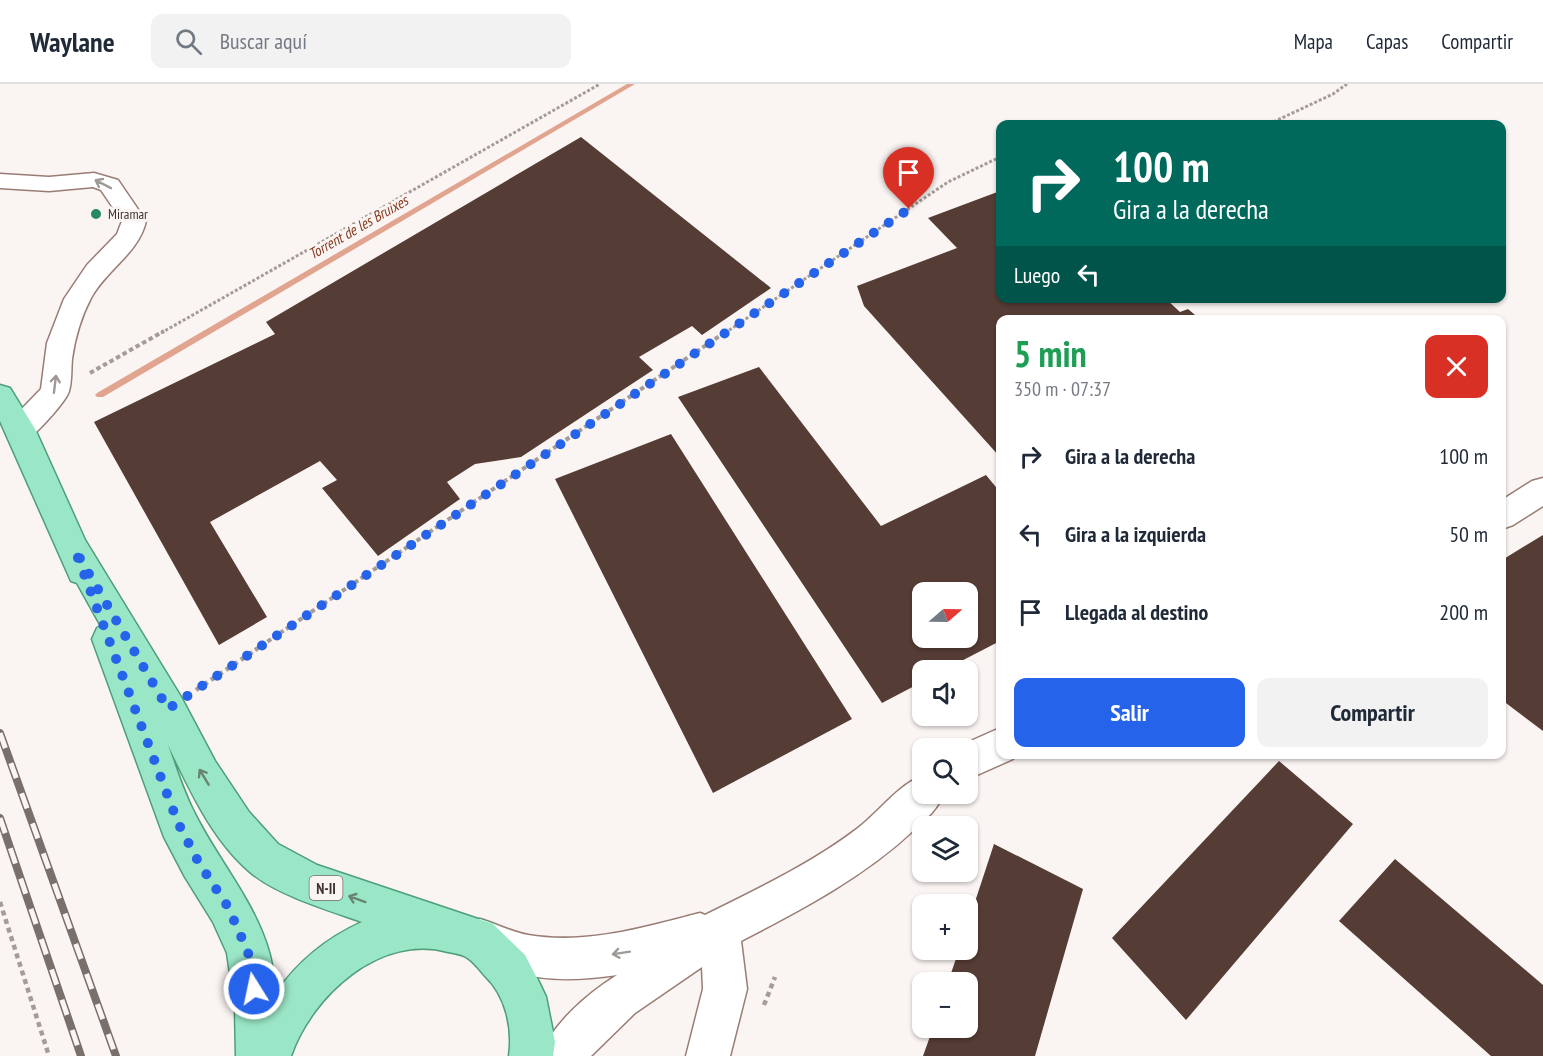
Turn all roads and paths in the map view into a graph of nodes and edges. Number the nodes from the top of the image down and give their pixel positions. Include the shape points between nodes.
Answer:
1 (600, 84) edge
2 (1347, 84) edge
3 (1278, 120) edge
4 (996, 159) edge
5 (0, 181) edge
6 (55, 392) junction
7 (0, 396) edge
8 (20, 429) junction
9 (1543, 490) edge
10 (1506, 513) edge
11 (75, 550) junction
12 (168, 709) junction
13 (996, 748) edge
14 (978, 756) edge
15 (913, 804) edge
16 (0, 902) edge
17 (431, 926) junction
18 (719, 930) junction
19 (478, 939) junction
20 (49, 1056) edge
21 (258, 1056) edge
22 (269, 1056) edge
23 (531, 1056) edge
24 (562, 1056) edge
25 (708, 1056) edge

1 - 6 path
2 - 3 path
4 - 12 path via 948,182
6 -> 5 street via 56,358 77,300 98,269 133,233 134,221 110,185 94,180 49,184
6 - 8 street
7 - 8 main road, N-II
8 - 11 main road, N-II
9 - 10 street
11 - 12 main road, N-II
11 - 21 main road, N-II via 178,823 228,907 248,952 257,1008
17 -> 12 main road, N-II via 307,882 264,858 229,818
13 - 14 street
15 - 18 street via 872,842 800,889
16 - 20 path
17 - 19 main road, N-II
17 - 22 main road, N-II via 380,935 345,954 316,977 289,1011
18 -> 19 street via 622,954 566,957 529,956
18 - 24 street via 620,998
18 - 25 street via 724,989
19 - 23 main road, N-II via 510,969 524,998 533,1041

